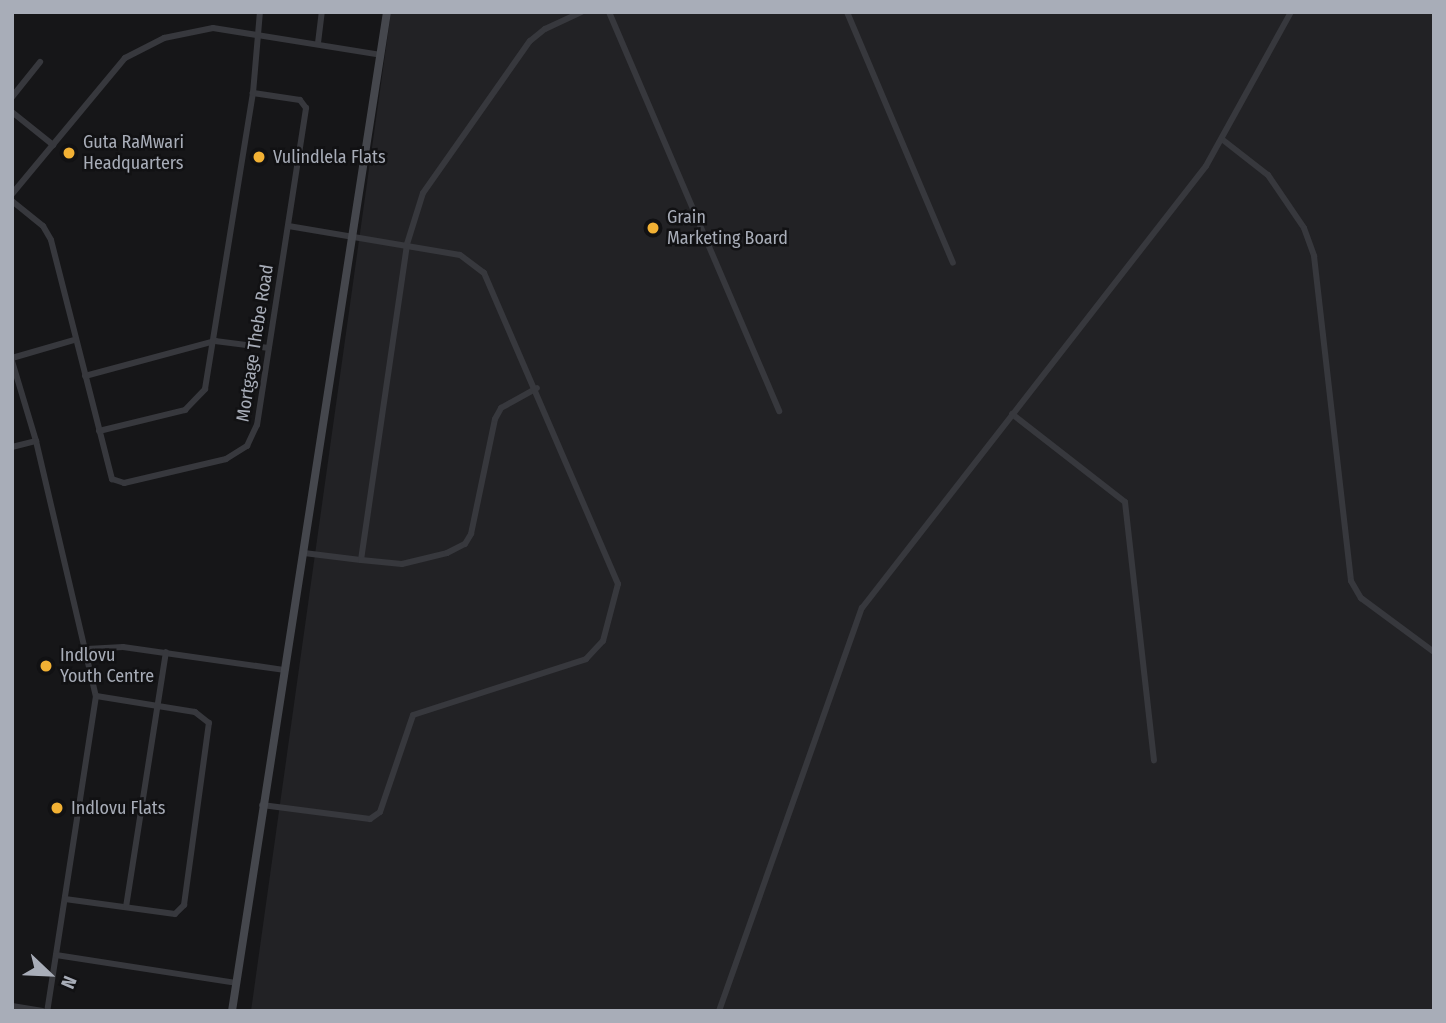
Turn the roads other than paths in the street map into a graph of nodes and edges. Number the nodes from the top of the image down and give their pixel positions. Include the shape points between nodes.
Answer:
1 (260, 12) edge
2 (322, 12) edge
3 (387, 12) edge
4 (581, 12) edge
5 (609, 12) edge
6 (847, 12) edge
7 (1291, 12) edge
8 (260, 35) junction
9 (318, 43) junction
10 (381, 55) junction
11 (40, 62) dead end
12 (253, 93) junction
13 (12, 97) edge
14 (12, 112) edge
15 (1223, 140) junction
16 (53, 145) junction
17 (12, 194) edge
18 (12, 201) edge
19 (288, 226) junction
20 (353, 236) junction
21 (407, 244) junction
22 (953, 263) dead end
23 (74, 340) junction
24 (215, 341) junction
25 (269, 348) junction
26 (12, 360) edge
27 (85, 376) junction
28 (537, 388) junction
29 (779, 411) dead end
30 (1012, 414) junction
31 (99, 431) junction
32 (36, 441) junction
33 (12, 447) edge
34 (304, 553) junction
35 (361, 560) junction
36 (87, 649) junction
37 (166, 652) junction
38 (1434, 652) edge
39 (285, 670) junction
40 (96, 696) junction
41 (156, 706) junction
42 (1154, 760) dead end
43 (262, 805) junction
44 (65, 899) junction
45 (126, 907) junction
46 (56, 955) junction
47 (236, 983) junction
48 (12, 1006) edge
49 (29, 1010) edge
50 (45, 1011) edge
51 (232, 1011) edge
52 (719, 1011) edge

1 - 8 street
2 - 9 street
3 - 10 street
4 - 21 street via 530,41 434,173
5 - 29 street
6 - 22 street
7 - 15 street
8 - 9 street
8 - 12 street
8 - 16 street via 203,27 131,53
9 - 10 street
10 - 20 street
11 - 13 street
12 - 19 street, Mortgage Thebe Road via 300,100 306,108
12 - 24 street
14 - 16 street
15 - 30 street
15 - 38 street via 1268,175 1304,228 1314,256 1351,581 1361,598
16 - 17 street
18 - 23 street, Mortgage Thebe Road via 48,233
19 - 20 street
19 - 25 street, Mortgage Thebe Road
20 - 21 street
20 - 34 street
21 - 28 street via 460,256 484,273
21 - 35 street
23 - 26 street
23 - 27 street, Mortgage Thebe Road
24 - 25 street
24 - 27 street
24 - 31 street via 205,389 195,404
25 - 31 street, Mortgage Thebe Road via 257,425 247,446 237,454 120,484 112,479
26 - 32 street
27 - 31 street, Mortgage Thebe Road
28 - 35 street via 501,408 495,419 471,534 465,544 402,564
28 - 43 street via 617,575 597,651 586,659 417,711 409,721 380,812 370,820
30 - 42 street via 1125,502
30 - 52 street via 862,608
32 - 33 street
32 - 36 street
34 - 35 street
34 - 39 street
36 - 37 street via 113,646
36 - 40 street
37 - 39 street
37 - 41 street
39 - 43 street
40 - 41 street
40 - 44 street
41 - 45 street
41 - 45 street via 202,714 209,723 186,892 178,914
43 - 47 street
44 - 45 street
44 - 46 street
46 - 47 street
46 - 50 street
47 - 51 street
48 - 49 street
49 - 50 street

